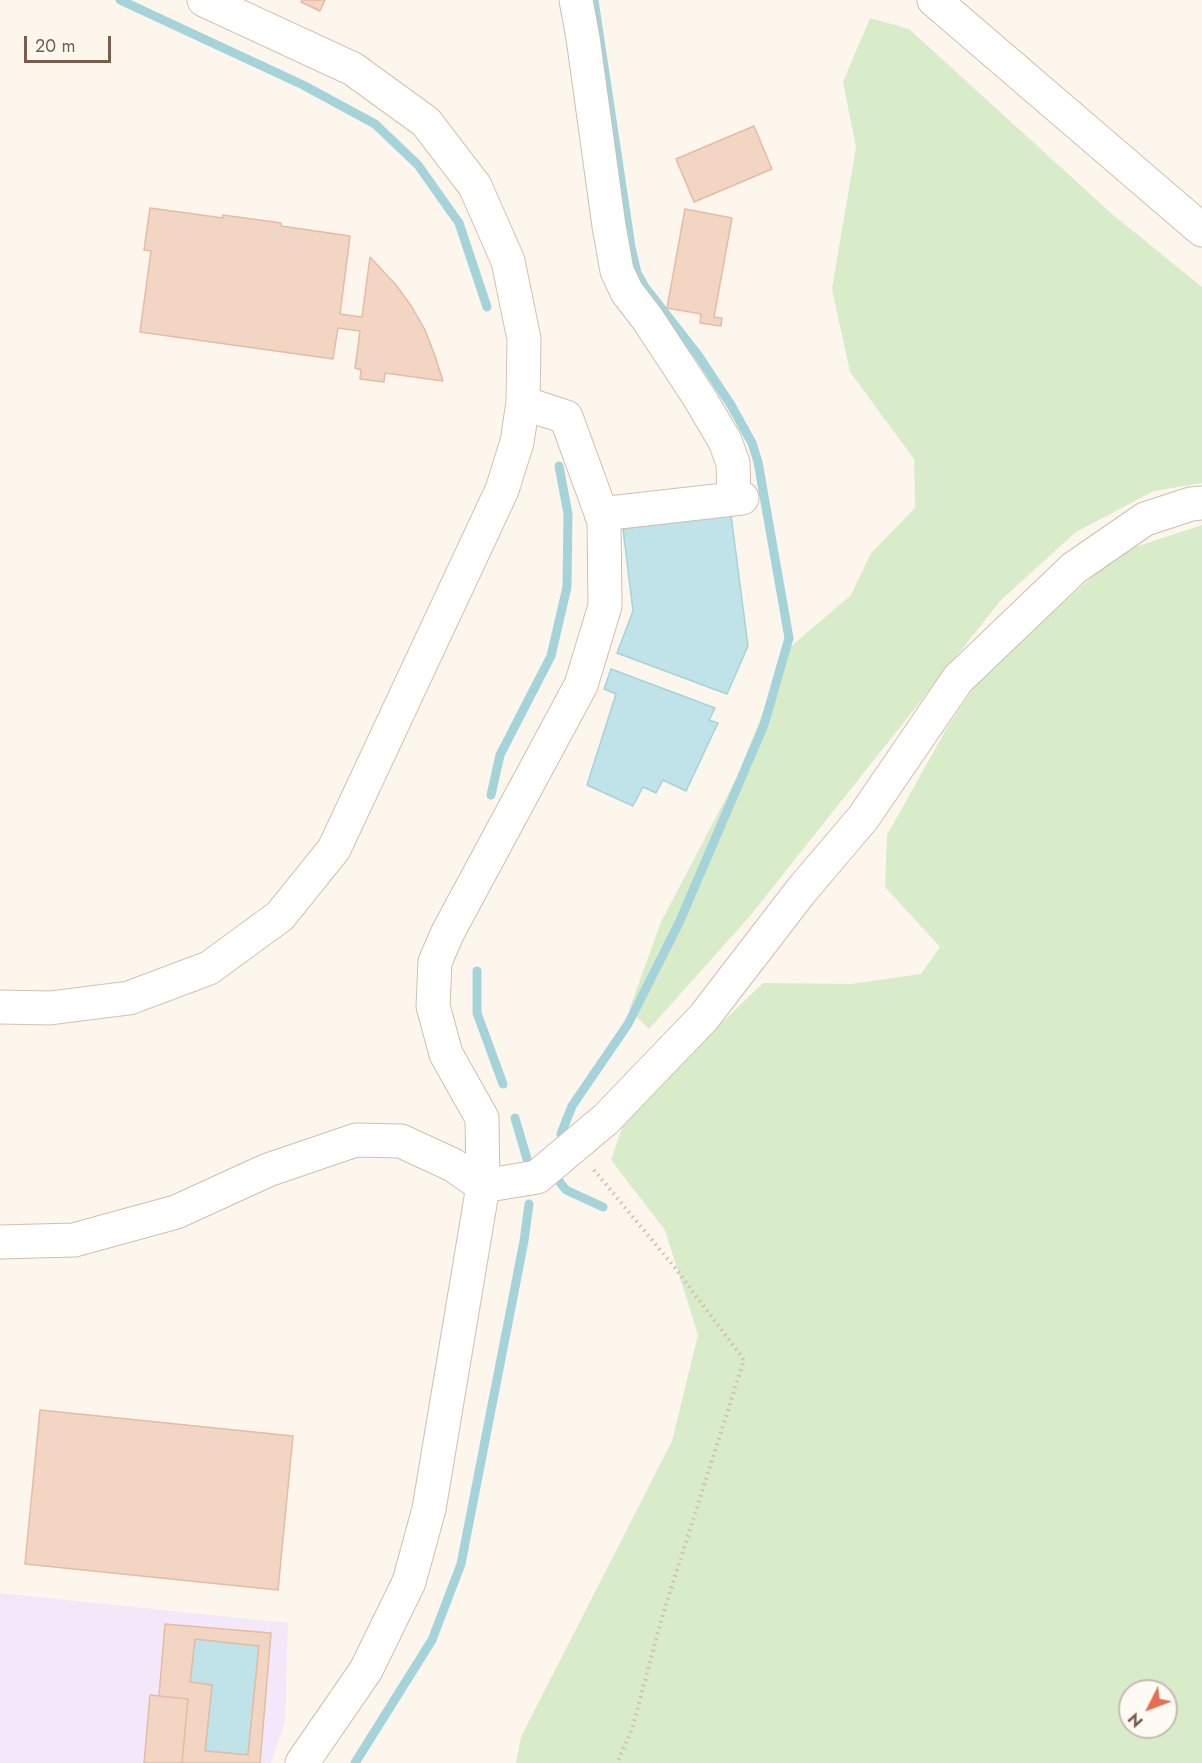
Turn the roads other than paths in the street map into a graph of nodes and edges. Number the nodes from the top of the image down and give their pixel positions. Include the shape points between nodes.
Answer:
1 (204, 0) edge
2 (576, 0) edge
3 (934, 0) edge
4 (1202, 230) edge
5 (523, 403) junction
6 (1202, 503) edge
7 (601, 514) junction
8 (0, 1007) edge
9 (483, 1185) junction
10 (0, 1242) edge
11 (302, 1763) edge

1 - 5 street via 353,69 426,122 475,186 508,261 524,339
2 - 7 street via 617,271 725,441 738,499
3 - 4 street
5 - 7 street via 566,417
5 - 8 street via 517,442 502,490 334,849 279,916 209,968 129,998 50,1008
6 - 9 street via 1144,519 1074,568 958,679 863,818 704,1017 606,1119 537,1177
7 - 9 street via 605,606 581,685 447,932 435,962 433,1006 447,1054 482,1118
9 - 10 street via 453,1165 401,1141 356,1140 268,1170 176,1212 74,1240
9 - 11 street via 429,1509 409,1582 366,1670

